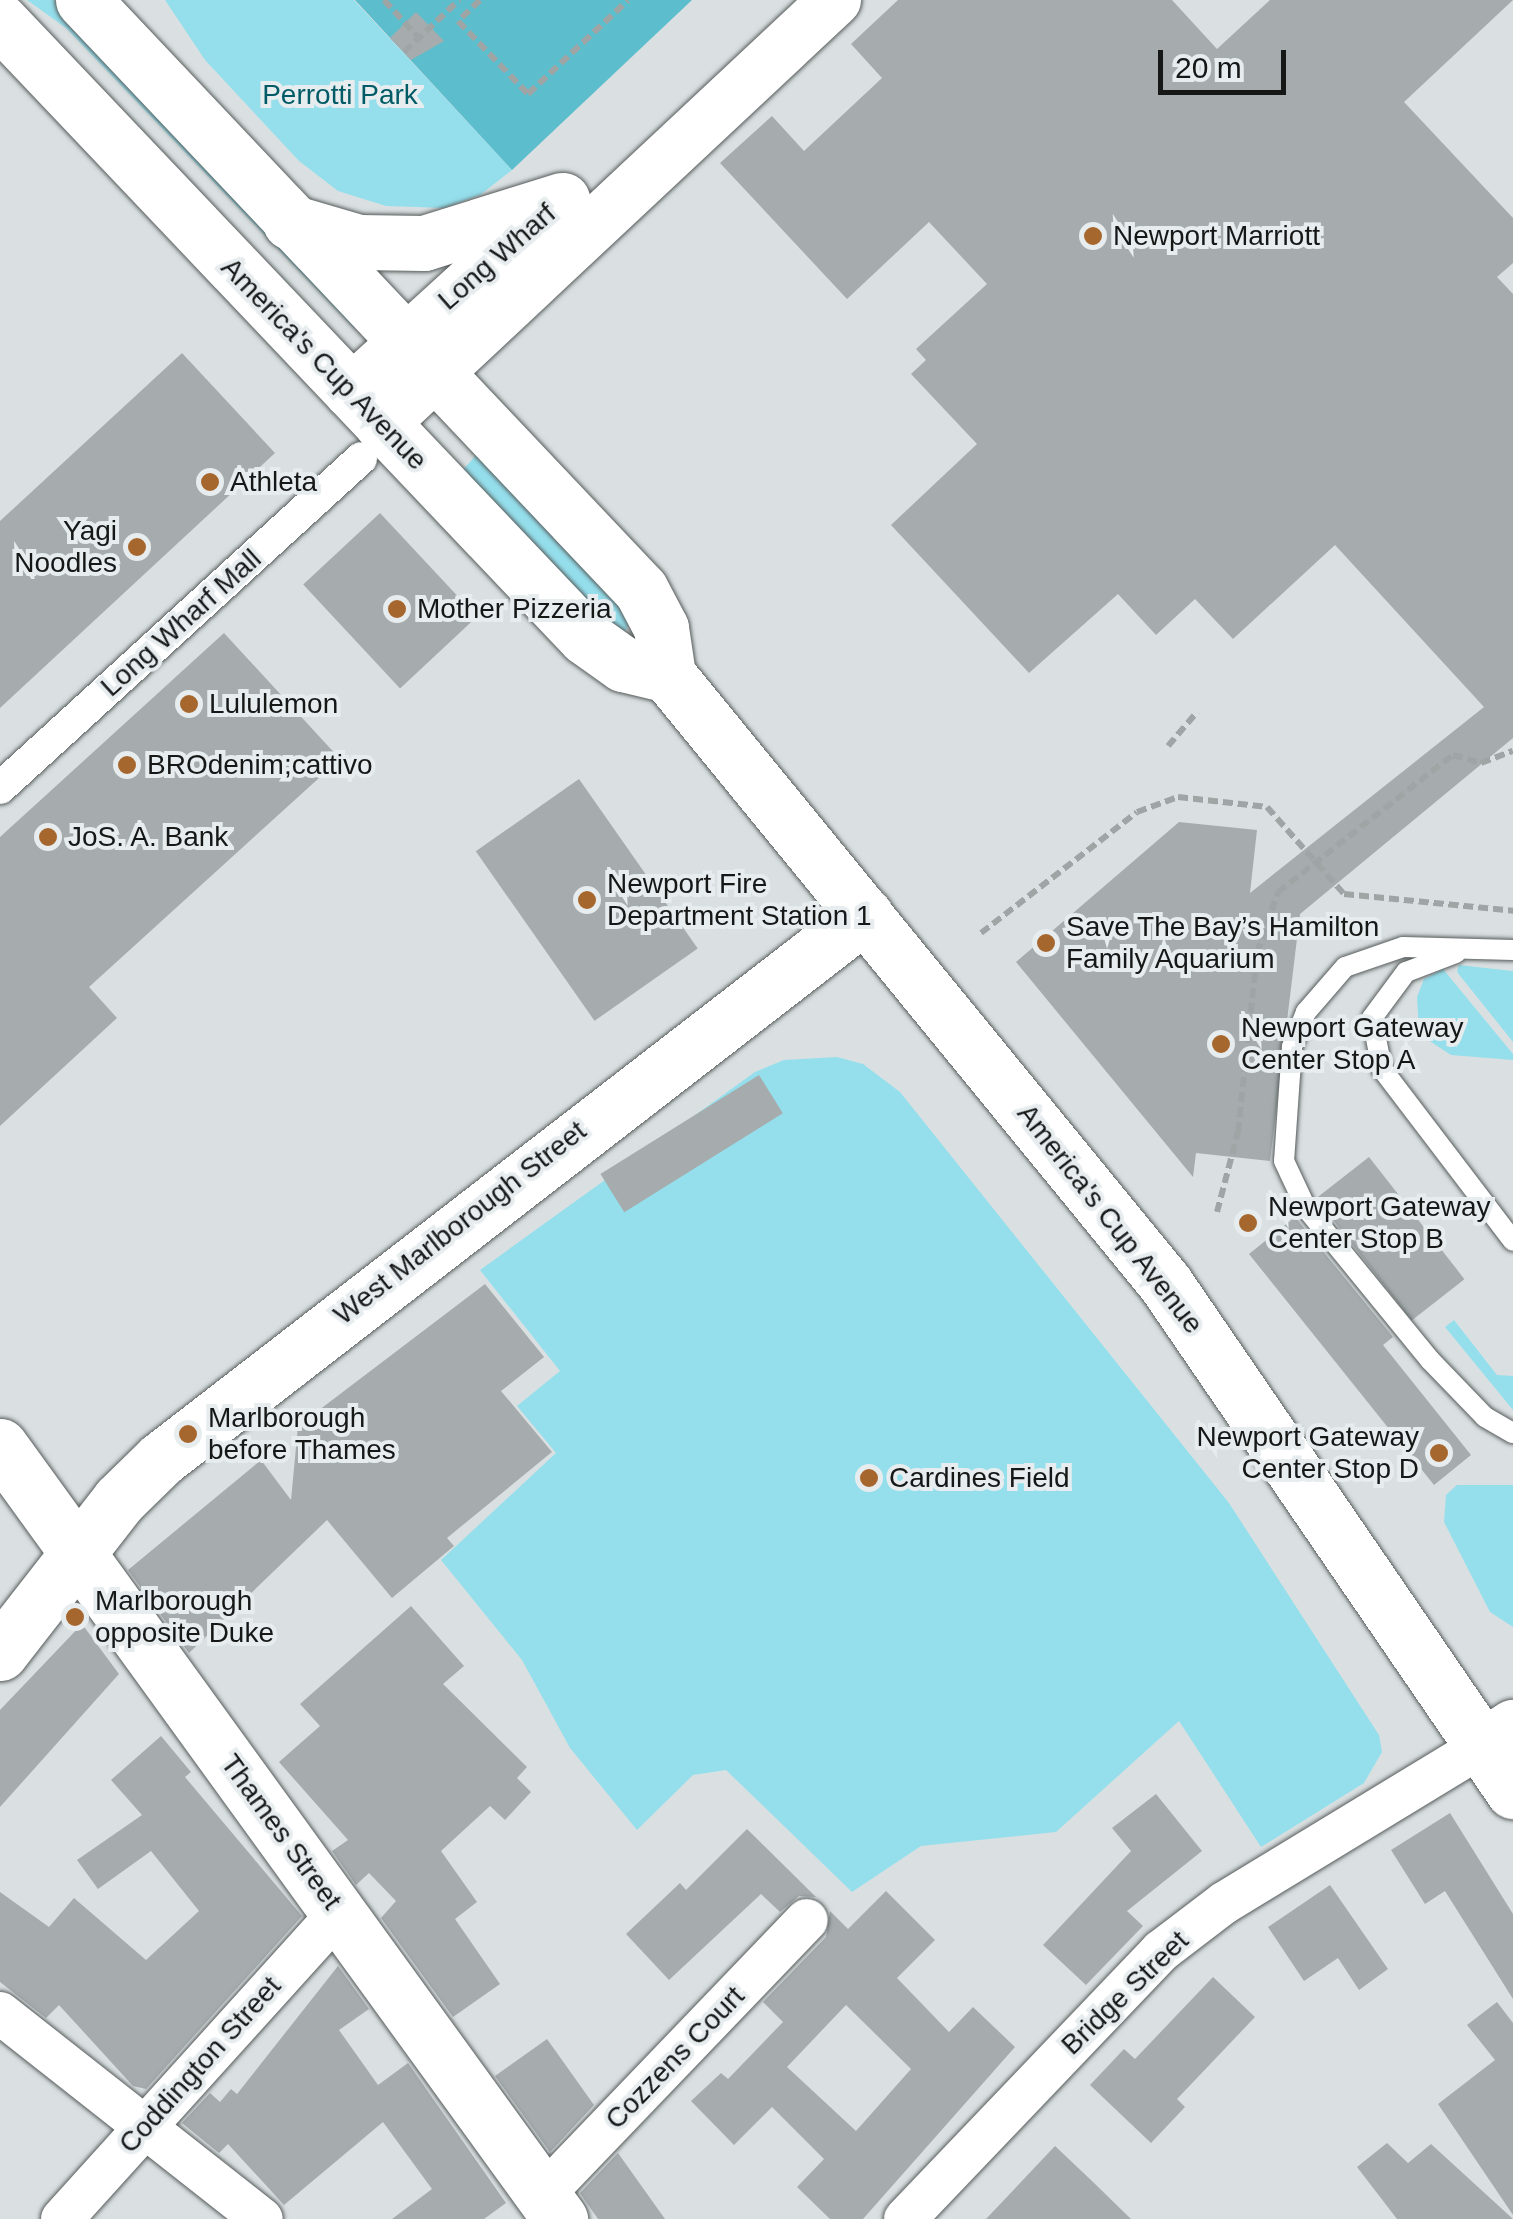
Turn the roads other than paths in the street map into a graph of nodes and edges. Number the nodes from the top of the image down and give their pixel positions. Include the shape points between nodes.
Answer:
1 (83, 0) edge
2 (834, 0) edge
3 (0, 21) edge
4 (667, 155) junction
5 (562, 200) junction
6 (287, 221) junction
7 (420, 357) junction
8 (364, 425) junction
9 (668, 675) junction
10 (0, 788) edge
11 (865, 915) junction
12 (1472, 947) junction
13 (1513, 950) edge
14 (1513, 1241) edge
15 (1513, 1433) edge
16 (0, 1446) edge
17 (78, 1556) junction
18 (4, 1636) edge
19 (1498, 1736) edge
20 (1513, 1792) edge
21 (339, 1912) junction
22 (808, 1920) dead end
23 (0, 2013) edge
24 (140, 2128) junction
25 (552, 2207) edge
26 (62, 2219) edge
27 (262, 2219) edge
28 (905, 2219) edge

1 - 6 main road, America's Cup Avenue
2 - 4 street, Long Wharf
3 - 8 main road, America's Cup Avenue
4 - 5 street, Long Wharf
4 - 7 street, Long Wharf
5 - 6 main road via 424,243 359,242
5 - 7 street, Long Wharf
6 - 7 main road, America's Cup Avenue
7 - 8 street, Long Wharf
7 - 9 main road, America's Cup Avenue via 640,590 661,628
8 - 9 main road, America's Cup Avenue via 584,637 623,664
8 - 10 street, Long Wharf Mall
9 - 11 main road, America's Cup Avenue
11 - 17 main road, West Marlborough Street via 161,1460
11 - 19 main road, America's Cup Avenue via 1165,1283
12 - 13 lane
12 - 14 lane via 1406,972 1372,1018 1382,1069
12 - 15 lane via 1404,947 1345,967 1323,987 1292,1047 1284,1161 1306,1208 1430,1360 1485,1417
16 - 17 main road, Thames Street
17 - 18 main road, West Marlborough Street
17 - 21 main road, Thames Street
19 - 20 main road, America's Cup Avenue
19 - 28 street, Bridge Street via 1224,1903 1162,1951
21 - 24 street, Coddington Street
21 - 25 main road, Thames Street
22 - 25 street, Cozzens Court
23 - 24 street
24 - 26 street, Coddington Street
24 - 27 street

